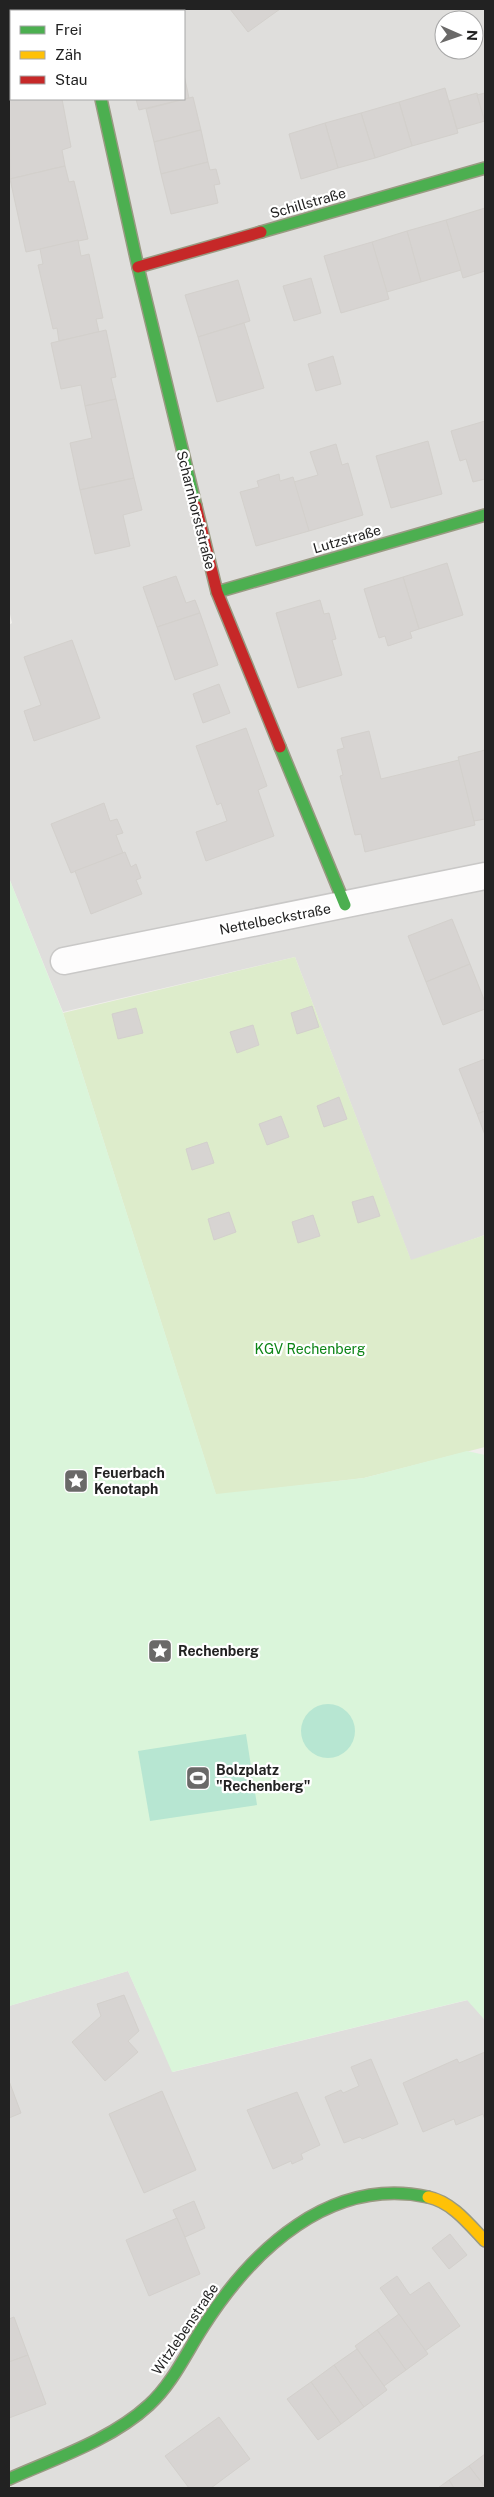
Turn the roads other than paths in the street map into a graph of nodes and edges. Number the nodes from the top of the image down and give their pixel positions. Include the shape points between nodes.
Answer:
1 (101, 100) edge
2 (485, 168) edge
3 (138, 267) junction
4 (485, 515) edge
5 (216, 592) junction
6 (483, 884) edge
7 (345, 905) junction
8 (64, 961) dead end
9 (485, 2241) edge
10 (9, 2478) edge

1 - 3 street, Scharnhorststraße
2 - 3 street, Schillstraße
3 - 5 street, Scharnhorststraße
4 - 5 street, Lutzstraße
5 - 7 street, Scharnhorststraße
6 - 7 street, Nettelbeckstraße
7 - 8 street, Nettelbeckstraße
9 - 10 street, Witzlebenstraße via 457,2213 435,2198 378,2194 346,2201 318,2214 288,2230 236,2281 210,2315 174,2375 149,2404 115,2430

